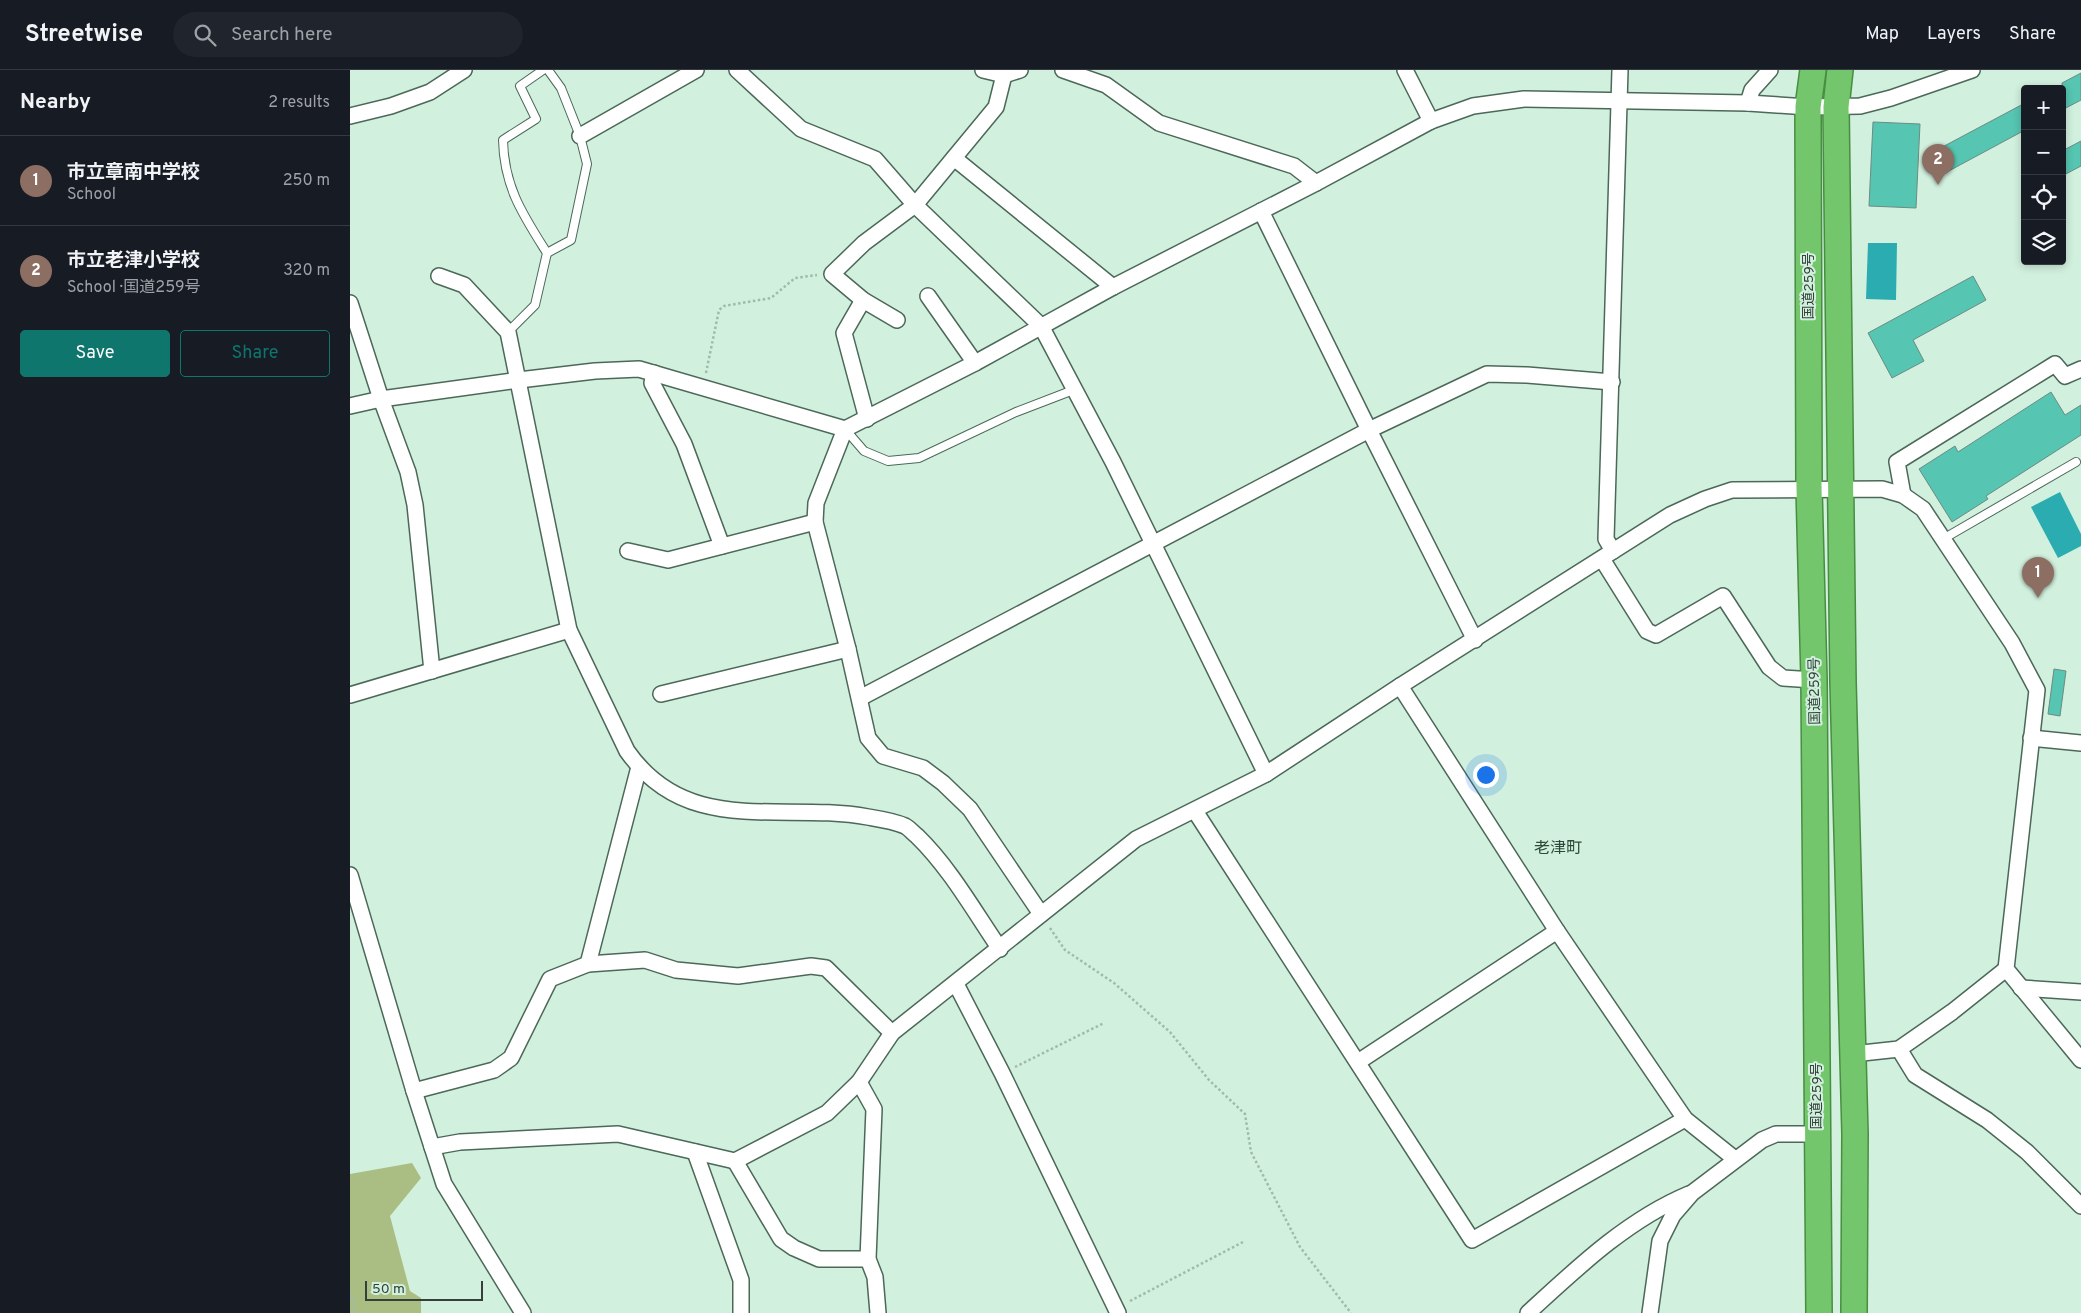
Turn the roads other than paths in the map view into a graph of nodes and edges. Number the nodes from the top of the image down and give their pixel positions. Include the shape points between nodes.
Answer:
1 (464, 70) edge
2 (543, 70) edge
3 (548, 70) edge
4 (696, 70) edge
5 (737, 70) edge
6 (983, 70) edge
7 (1020, 70) edge
8 (1063, 70) edge
9 (1405, 70) edge
10 (1620, 70) edge
11 (1770, 70) edge
12 (1813, 70) edge
13 (1840, 70) edge
14 (1972, 70) edge
15 (1004, 76) junction
16 (1619, 102) junction
17 (1748, 103) junction
18 (1808, 106) junction
19 (1836, 107) junction
20 (350, 116) edge
21 (1431, 121) junction
22 (580, 136) junction
23 (954, 158) junction
24 (1316, 183) junction
25 (915, 205) junction
26 (1261, 211) junction
27 (547, 253) junction
28 (439, 276) dead end
29 (1113, 287) junction
30 (928, 296) dead end
31 (863, 300) junction
32 (350, 303) edge
33 (897, 320) dead end
34 (1041, 326) junction
35 (508, 332) junction
36 (975, 363) junction
37 (2081, 368) edge
38 (654, 373) junction
39 (518, 380) junction
40 (1612, 382) junction
41 (1076, 389) junction
42 (381, 399) junction
43 (350, 406) edge
44 (867, 419) junction
45 (845, 429) junction
46 (1368, 430) junction
47 (2076, 462) dead end
48 (1808, 488) junction
49 (1841, 488) junction
50 (1903, 495) junction
51 (815, 522) junction
52 (1943, 539) junction
53 (1153, 544) junction
54 (722, 546) junction
55 (628, 551) dead end
56 (1607, 555) junction
57 (569, 630) junction
58 (1474, 640) junction
59 (848, 649) junction
60 (432, 671) junction
61 (1814, 680) junction
62 (1400, 686) junction
63 (661, 694) dead end
64 (350, 695) edge
65 (860, 698) junction
66 (2031, 738) junction
67 (2081, 743) edge
68 (638, 768) junction
69 (1266, 774) junction
70 (1195, 811) junction
71 (350, 875) edge
72 (1041, 914) junction
73 (1557, 931) junction
74 (1000, 949) junction
75 (588, 964) junction
76 (2006, 969) junction
77 (956, 984) junction
78 (2021, 988) junction
79 (2081, 992) edge
80 (892, 1033) junction
81 (1899, 1049) junction
82 (1852, 1054) junction
83 (2081, 1060) edge
84 (1358, 1062) junction
85 (859, 1082) junction
86 (414, 1091) junction
87 (1685, 1119) junction
88 (1817, 1134) junction
89 (432, 1147) junction
90 (695, 1152) junction
91 (1735, 1159) junction
92 (735, 1161) junction
93 (1692, 1193) junction
94 (2081, 1206) edge
95 (868, 1259) junction
96 (1118, 1310) edge
97 (523, 1313) edge
98 (741, 1313) edge
99 (878, 1313) edge
100 (1528, 1313) edge
101 (1650, 1313) edge
102 (1819, 1313) edge
103 (1854, 1313) edge

1 - 20 street via 430,92
2 - 27 lane via 520,86 536,119 503,140 503,163 519,210
3 - 22 lane via 561,88
4 - 22 street
5 - 25 street via 801,129 875,159
6 - 15 street
7 - 15 street
8 - 24 street via 1106,85 1159,123 1294,166
9 - 21 street
10 - 16 street
11 - 17 street via 1752,90
12 - 18 highway, 国道259号
13 - 19 highway
14 - 19 street via 1884,100
15 - 23 street via 996,107
16 - 17 street
16 - 21 street via 1524,99 1474,106
16 - 40 street
17 - 18 street
18 - 19 street
18 - 48 highway, 国道259号
19 - 49 highway
21 - 24 street
22 - 27 lane via 587,164 571,240
23 - 25 street
23 - 29 street
24 - 26 street
25 - 31 street via 864,243 832,274
25 - 34 street
26 - 29 street
26 - 46 street
27 - 35 lane via 534,305
28 - 35 street via 464,285
29 - 34 street
30 - 36 street
31 - 33 street
31 - 44 street via 844,333
32 - 42 street
34 - 36 street
34 - 41 street
35 - 39 street
36 - 44 street
37 - 50 street via 2065,376 2055,364 1897,462
38 - 39 street via 639,369 595,371
38 - 45 street
38 - 54 street via 652,383 684,444
39 - 42 street
39 - 57 street
40 - 46 street via 1486,374
40 - 56 street
41 - 45 lane via 1016,412 919,458 888,460 864,451
41 - 53 street
42 - 43 street
42 - 60 street via 408,472 415,505
44 - 45 street
45 - 51 street via 816,503
46 - 53 street
46 - 58 street
47 - 52 lane
48 - 49 street
48 - 56 street via 1732,490 1670,515
48 - 61 highway, 国道259号
49 - 50 street via 1882,489
49 - 82 highway
50 - 52 street via 1923,509
51 - 54 street
51 - 59 street
52 - 66 street via 2012,643 2037,690
53 - 65 street
53 - 69 street
54 - 55 street via 668,560
56 - 58 street
56 - 61 street via 1647,631 1656,635 1723,596 1769,667 1783,678
57 - 60 street
57 - 68 street
58 - 62 street
59 - 63 street
59 - 65 street
60 - 64 street
61 - 88 highway, 国道259号
62 - 69 street
62 - 73 street
65 - 72 street via 868,738 883,756 923,768 970,809
66 - 67 street
66 - 76 street
68 - 74 street via 665,789 688,801 723,810 847,813 906,827 933,851
68 - 75 street
69 - 70 street
70 - 72 street via 1136,840
70 - 84 street
71 - 86 street
72 - 74 street
73 - 84 street
73 - 87 street
74 - 77 street
75 - 80 street via 644,960 676,970 738,976 811,966 826,968
75 - 86 street via 550,979 512,1058 494,1070
76 - 78 street
76 - 81 street
77 - 80 street
77 - 96 street
78 - 79 street
78 - 83 street
80 - 85 street
81 - 82 street
81 - 94 street via 1915,1075 1987,1120 2028,1152
82 - 103 highway
84 - 87 street via 1472,1240
85 - 92 street via 827,1113
85 - 95 street via 874,1109
86 - 89 street
87 - 91 street
88 - 91 street via 1776,1134
88 - 102 highway, 国道259号
89 - 90 street via 460,1142 618,1134
89 - 97 street via 444,1184
90 - 92 street
90 - 98 street via 741,1280
91 - 93 street
92 - 95 street via 781,1239 819,1259
93 - 100 street via 1663,1205 1611,1240
93 - 101 street via 1673,1215 1660,1241
95 - 99 street via 875,1277

